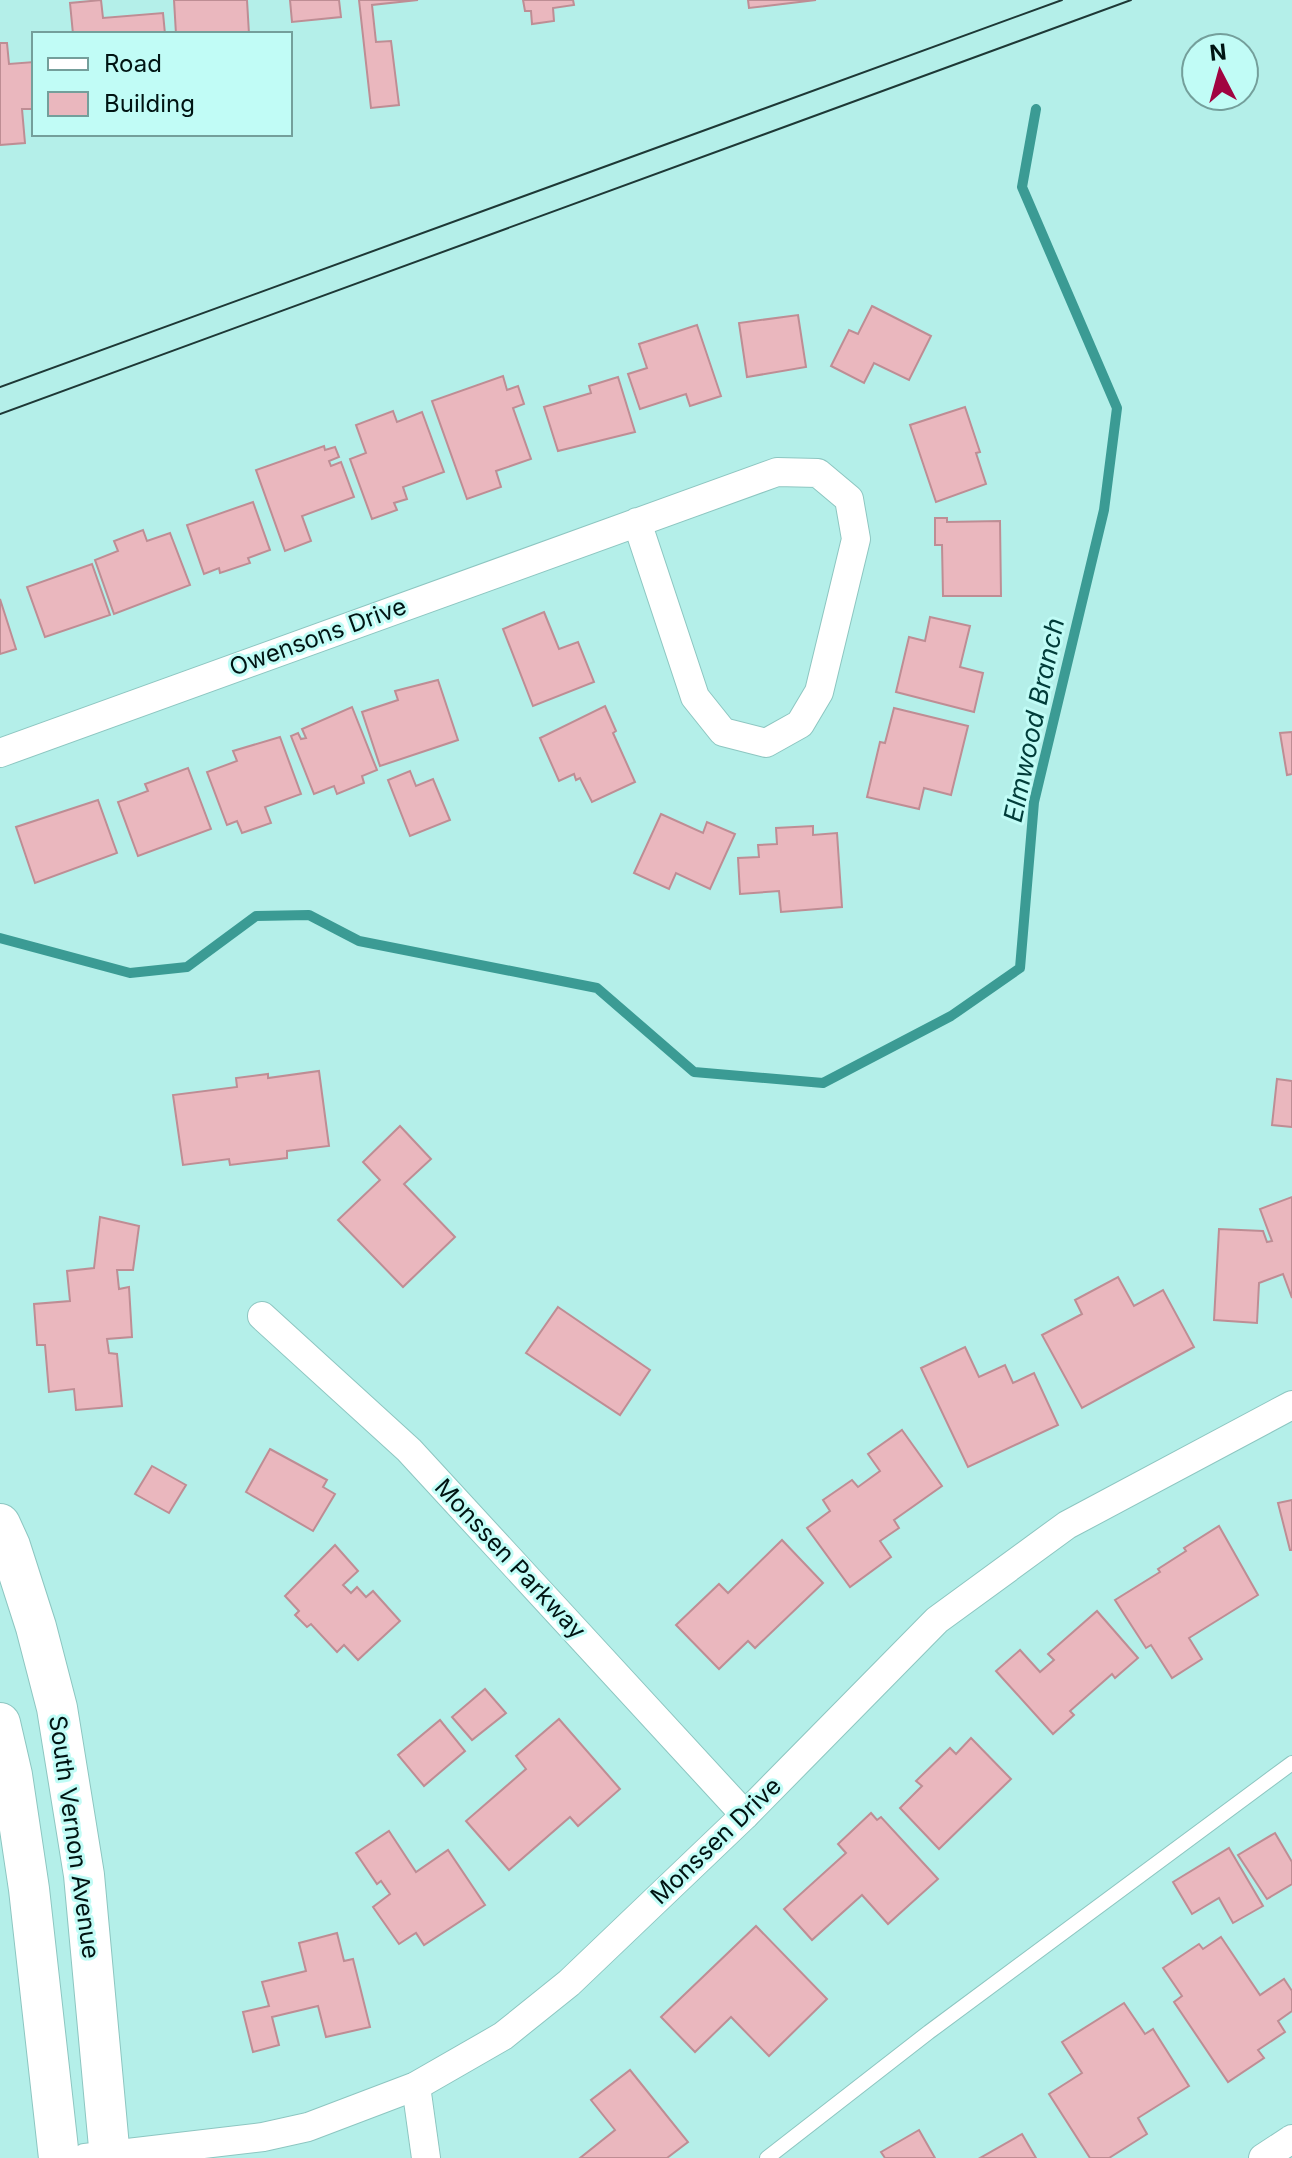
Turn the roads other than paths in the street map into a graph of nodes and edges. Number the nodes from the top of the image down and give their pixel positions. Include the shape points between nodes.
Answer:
1 (637, 522) junction
2 (0, 753) edge
3 (262, 1316) dead end
4 (1292, 1405) edge
5 (0, 1524) edge
6 (0, 1723) edge
7 (1292, 1763) edge
8 (745, 1815) junction
9 (416, 2086) junction
10 (1292, 2139) edge
11 (102, 2157) edge
12 (59, 2158) edge
13 (426, 2158) edge
14 (767, 2158) edge
15 (1263, 2158) edge

1 - 1 street, Owensons Drive via 695,697 723,732 766,743 800,724 819,692 856,539 849,499 818,473 777,472
1 - 2 street, Owensons Drive
3 - 8 street, Monssen Parkway via 409,1450
4 - 8 street, Monssen Drive via 1067,1525 937,1620
5 - 11 main road, South Vernon Avenue via 57,1708 84,1875
6 - 12 main road via 29,1889
7 - 14 lane
8 - 9 street, Monssen Drive via 569,1983 503,2036
9 - 11 street, Monssen Drive via 308,2127
9 - 13 street
10 - 15 street

